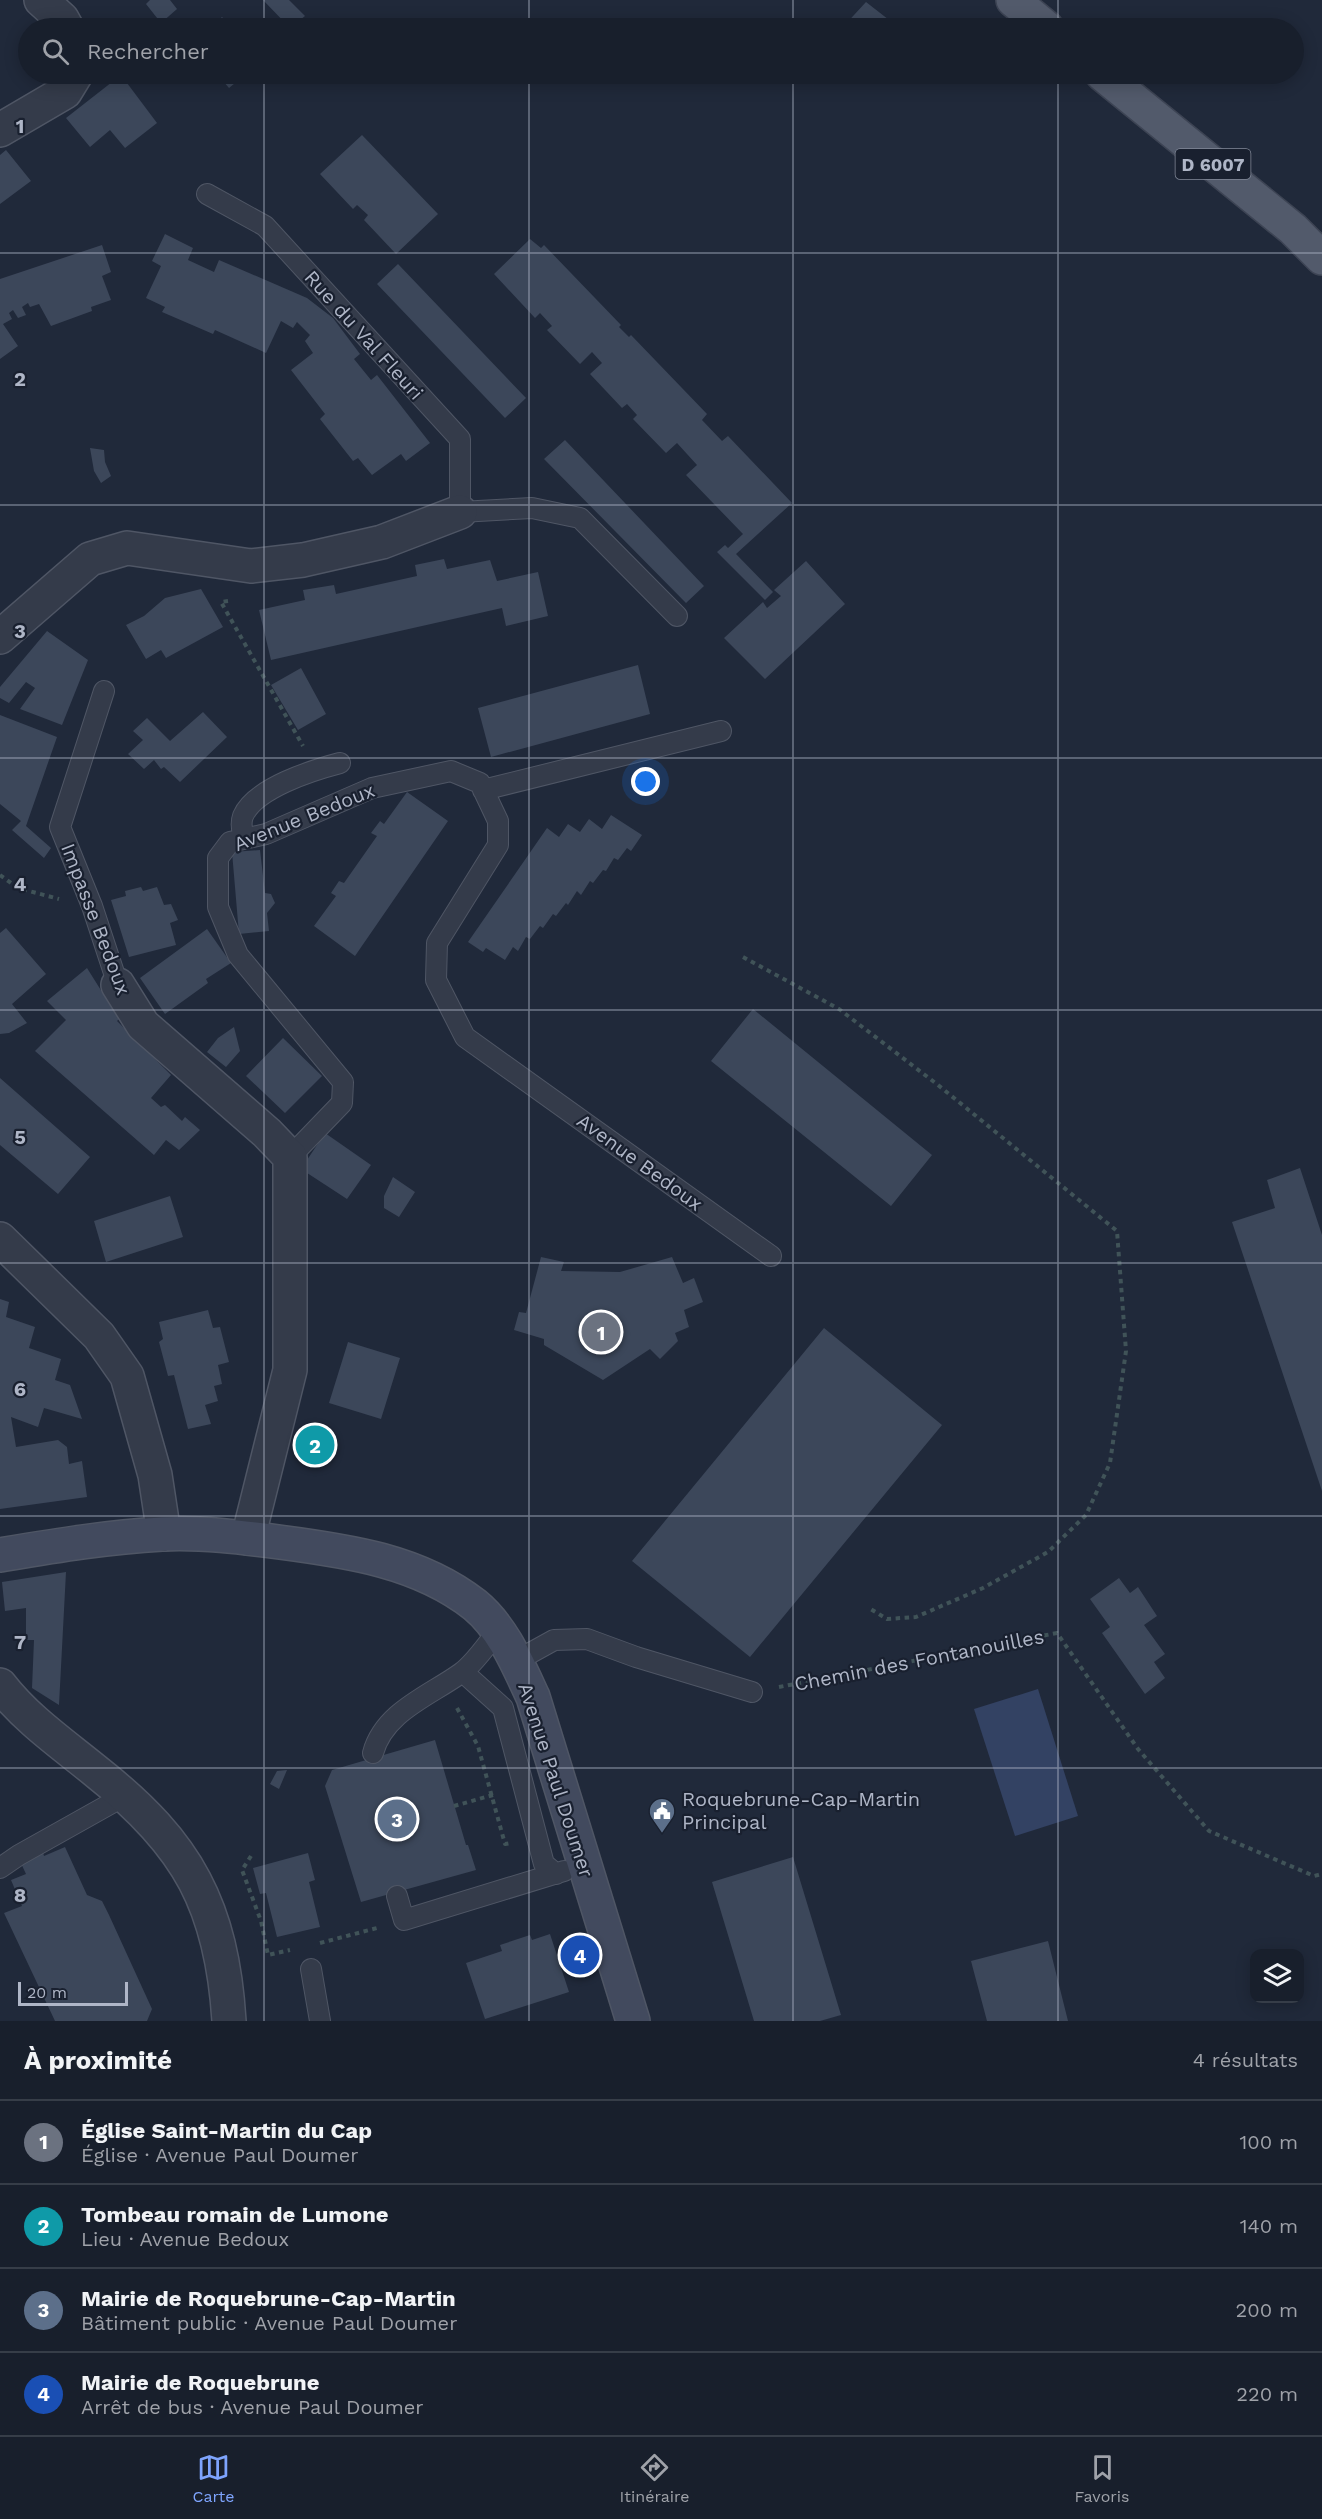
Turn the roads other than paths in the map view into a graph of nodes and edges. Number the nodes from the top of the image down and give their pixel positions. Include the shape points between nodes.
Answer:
1 (41, 0) edge
2 (1013, 0) edge
3 (61, 18) edge
4 (1035, 18) edge
5 (70, 84) edge
6 (1114, 84) edge
7 (0, 130) edge
8 (207, 194) dead end
9 (1322, 258) edge
10 (460, 512) junction
11 (14, 608) edge
12 (677, 616) dead end
13 (0, 637) edge
14 (104, 691) dead end
15 (721, 731) dead end
16 (340, 763) dead end
17 (483, 790) junction
18 (244, 839) junction
19 (118, 984) joint
20 (290, 1157) junction
21 (0, 1239) edge
22 (771, 1256) dead end
23 (164, 1534) junction
24 (248, 1538) junction
25 (0, 1555) edge
26 (498, 1631) junction
27 (516, 1661) junction
28 (463, 1672) junction
29 (0, 1685) edge
30 (760, 1691) road end
31 (373, 1753) dead end
32 (126, 1795) junction
33 (0, 1868) edge
34 (570, 1870) junction
35 (397, 1896) dead end
36 (311, 1969) dead end
37 (229, 2021) edge
38 (320, 2021) edge
39 (633, 2021) edge

1 - 3 street
2 - 4 main road
5 - 7 street via 65,92
6 - 9 main road, D 6007 via 1293,229
8 - 10 lane, Rue du Val Fleuri via 265,226 460,439
10 - 11 street via 382,542 303,560 251,566 127,548 90,559
10 - 12 lane via 532,508 580,518
11 - 13 street
14 - 19 lane, Impasse Bedoux via 60,827
15 - 17 lane
16 - 18 lane via 266,792 252,803 243,816
17 - 18 lane, Avenue Bedoux via 480,783 451,771 372,788 266,834
17 - 22 lane, Avenue Bedoux via 498,821 498,846 437,943 436,980 465,1036
18 - 20 lane, Avenue Bedoux via 230,842 218,858 218,907 238,956 343,1082 342,1103
19 - 20 street, Impasse Bedoux via 143,1025
20 - 24 street via 290,1370
21 - 23 street via 99,1336 127,1376 155,1475
23 - 24 main road, Avenue Paul Doumer
23 - 25 main road, Avenue Paul Doumer via 92,1539
24 - 26 main road, Avenue Paul Doumer via 333,1549 416,1571 447,1585 476,1607
26 - 27 main road, Avenue Paul Doumer
26 - 28 lane
27 - 30 lane via 554,1640 587,1639 636,1657
27 - 34 main road, Avenue Paul Doumer via 532,1697
28 - 31 lane via 409,1706 377,1737
28 - 34 lane via 503,1708 544,1863
29 - 32 street via 32,1720
32 - 33 lane
32 - 37 street via 186,1862 204,1897 226,1978
34 - 35 lane via 404,1920
34 - 39 main road, Avenue Paul Doumer
36 - 38 lane

